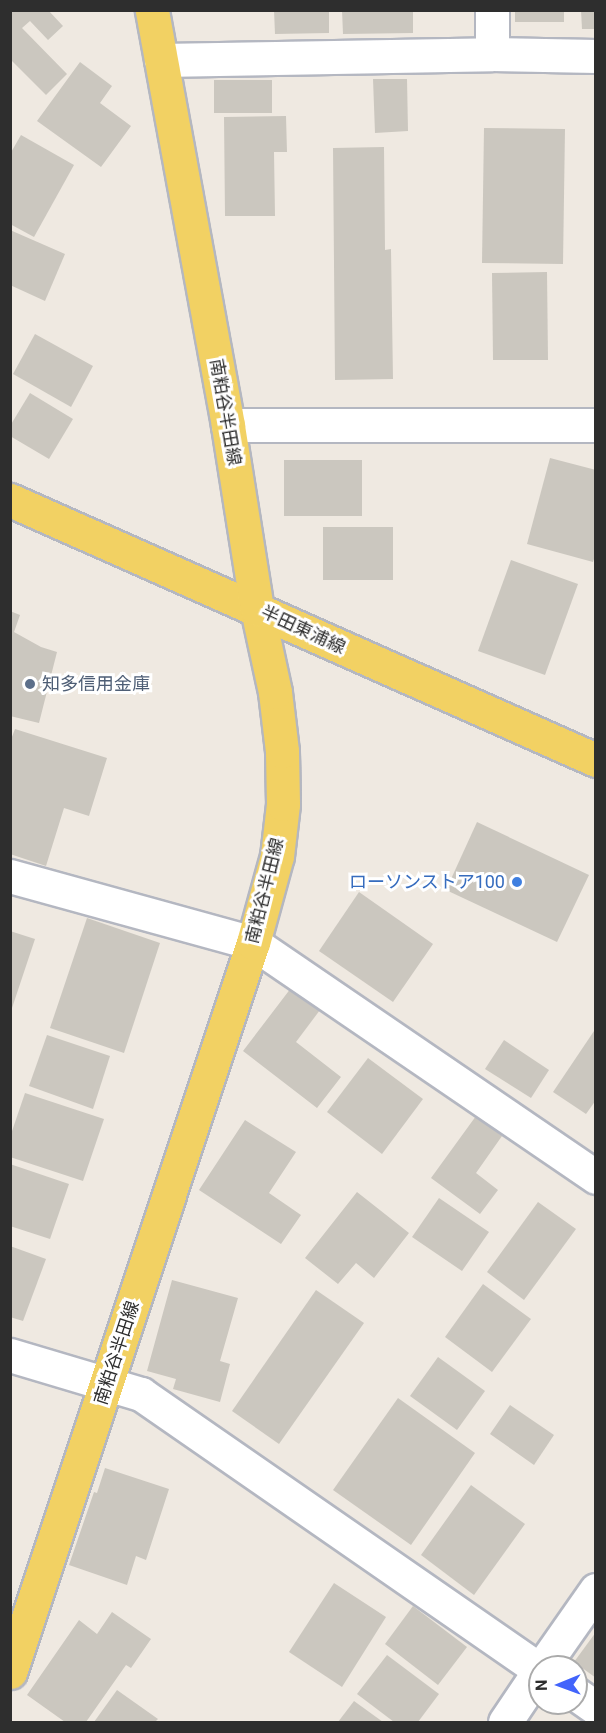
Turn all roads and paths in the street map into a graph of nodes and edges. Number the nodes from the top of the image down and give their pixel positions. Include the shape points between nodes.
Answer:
1 (152, 10) edge
2 (492, 10) edge
3 (492, 54) junction
4 (596, 56) edge
5 (161, 60) junction
6 (596, 425) edge
7 (228, 426) junction
8 (10, 500) edge
9 (257, 609) junction
10 (596, 760) edge
11 (10, 876) edge
12 (253, 944) junction
13 (596, 1177) edge
14 (10, 1355) edge
15 (107, 1382) junction
16 (596, 1590) edge
17 (551, 1655) edge
18 (528, 1660) edge
19 (10, 1672) edge
20 (528, 1688) edge
21 (505, 1722) edge

1 - 5 main road, 南粕谷半田線
2 - 3 street
3 - 4 street
3 - 5 street
5 - 7 main road, 南粕谷半田線
6 - 7 street
7 - 9 main road, 南粕谷半田線
8 - 9 main road, 半田東浦線
9 - 10 main road, 半田東浦線
9 - 12 main road, 南粕谷半田線 via 275,692 283,804 277,856
11 - 12 street
12 - 13 street
12 - 15 main road, 南粕谷半田線
14 - 15 street
15 - 18 street via 141,1394
15 - 19 main road, 南粕谷半田線
16 - 17 street
20 - 21 street

